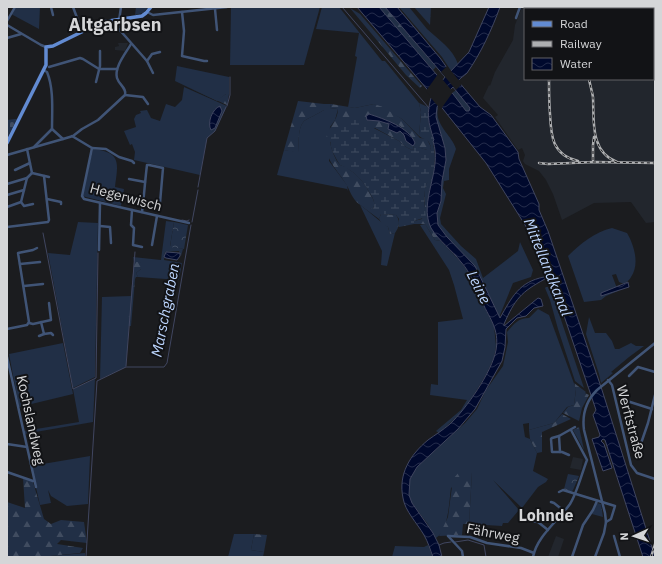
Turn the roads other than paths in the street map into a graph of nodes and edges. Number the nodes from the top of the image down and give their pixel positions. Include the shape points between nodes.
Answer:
1 (15, 7) edge
2 (51, 7) edge
3 (73, 7) edge
4 (121, 7) edge
5 (151, 7) edge
6 (227, 7) edge
7 (520, 7) edge
8 (215, 9) junction
9 (147, 12) junction
10 (182, 12) junction
11 (53, 15) dead end
12 (516, 18) dead end
13 (119, 19) junction
14 (7, 21) edge
15 (7, 25) edge
16 (217, 30) dead end
17 (82, 31) junction
18 (22, 34) junction
19 (7, 38) edge
20 (131, 44) junction
21 (46, 47) junction
22 (100, 51) dead end
23 (160, 52) dead end
24 (207, 60) dead end
25 (147, 61) junction
26 (49, 67) dead end
27 (100, 68) junction
28 (117, 69) junction
29 (43, 70) junction
30 (153, 73) dead end
31 (96, 82) dead end
32 (125, 95) junction
33 (148, 104) dead end
34 (52, 129) junction
35 (72, 136) junction
36 (62, 139) junction
37 (7, 142) edge
38 (34, 147) junction
39 (92, 148) junction
40 (27, 149) junction
41 (7, 155) edge
42 (30, 163) junction
43 (134, 163) dead end
44 (15, 170) dead end
45 (32, 173) junction
46 (44, 176) junction
47 (48, 177) dead end
48 (27, 178) junction
49 (129, 179) dead end
50 (145, 182) junction
51 (7, 184) edge
52 (24, 190) junction
53 (7, 196) edge
54 (47, 199) junction
55 (21, 202) junction
56 (143, 202) junction
57 (100, 203) junction
58 (33, 204) dead end
59 (61, 204) dead end
60 (7, 207) edge
61 (132, 210) junction
62 (142, 212) junction
63 (157, 216) junction
64 (189, 223) dead end
65 (100, 226) junction
66 (7, 227) edge
67 (111, 243) dead end
68 (152, 245) dead end
69 (142, 247) dead end
70 (37, 248) dead end
71 (99, 250) dead end
72 (40, 262) dead end
73 (20, 264) junction
74 (43, 284) dead end
75 (24, 286) junction
76 (49, 303) dead end
77 (42, 322) junction
78 (29, 323) junction
79 (7, 329) edge
80 (44, 334) junction
81 (53, 335) dead end
82 (39, 336) dead end
83 (655, 344) edge
84 (7, 357) edge
85 (655, 372) edge
86 (629, 376) dead end
87 (608, 380) junction
88 (655, 395) edge
89 (627, 401) dead end
90 (654, 402) edge
91 (652, 409) junction
92 (575, 428) dead end
93 (571, 430) junction
94 (559, 436) junction
95 (7, 444) edge
96 (27, 447) junction
97 (560, 452) junction
98 (569, 455) dead end
99 (636, 458) dead end
100 (7, 472) edge
101 (655, 479) edge
102 (34, 481) junction
103 (36, 487) dead end
104 (559, 492) dead end
105 (574, 493) junction
106 (597, 501) junction
107 (550, 502) dead end
108 (603, 502) junction
109 (564, 511) junction
110 (530, 521) dead end
111 (606, 522) junction
112 (548, 530) junction
113 (614, 536) dead end
114 (534, 553) junction
115 (463, 557) edge
116 (533, 557) edge
117 (572, 557) edge
118 (595, 557) edge
119 (620, 557) edge

1 - 14 street
2 - 11 street
3 - 17 street
4 - 13 street
5 - 9 main road
6 - 8 street
7 - 12 street
8 - 10 street
8 - 16 street
9 - 10 street via 152,15
9 - 13 main road
10 - 24 street via 182,56
13 - 17 main road via 102,22
13 - 20 street via 118,28
15 - 18 street
17 - 21 main road
18 - 19 street
18 - 21 street
20 - 25 street
20 - 28 street
21 - 29 main road via 46,63
22 - 27 street
23 - 25 street via 152,54
25 - 30 street
26 - 27 street via 80,58
27 - 28 street
27 - 31 street
28 - 32 street via 117,78 125,90
29 - 34 street via 49,76
29 - 37 main road
32 - 33 street via 143,97
32 - 35 street via 98,120
34 - 36 street
34 - 38 street
35 - 36 street
35 - 39 street
36 - 38 street
38 - 40 street
39 - 43 street via 106,149
39 - 57 street, Hegerwisch via 82,196 84,199
40 - 41 street
40 - 42 street
42 - 44 street
42 - 45 street
45 - 46 street
45 - 48 street
46 - 47 street
46 - 54 street
48 - 51 street
48 - 52 street
49 - 50 street
50 - 56 street
50 - 56 street via 147,166 164,169 160,203
52 - 53 street
52 - 55 street
54 - 59 street
54 - 66 street via 50,218 48,222
55 - 58 street via 25,206
55 - 60 street
56 - 62 street
57 - 61 street, Hegerwisch
57 - 65 street
61 - 62 street, Hegerwisch
61 - 69 street via 133,245
62 - 63 street, Hegerwisch
63 - 64 street, Hegerwisch
63 - 68 street
65 - 67 street via 111,228
65 - 71 street
70 - 73 street via 18,253
72 - 73 street
73 - 75 street
74 - 75 street
75 - 78 street
76 - 77 street via 51,320
77 - 78 street
77 - 80 street
78 - 79 street
80 - 81 street
80 - 82 street
83 - 87 street
84 - 96 street, Kochslandweg
85 - 86 street via 638,367
87 - 101 street, Werftstraße via 612,385 631,465 637,473
87 - 108 street via 590,398 585,408 583,425
88 - 90 street
89 - 91 street
90 - 91 street
91 - 99 street
92 - 93 street
93 - 94 street
93 - 105 street via 586,458
94 - 97 street
94 - 97 street via 551,438 551,445 552,452
95 - 96 street
96 - 102 street, Kochslandweg
97 - 98 street
100 - 102 street
102 - 103 street, Kochslandweg
104 - 105 street via 563,490
105 - 106 street
105 - 109 street
106 - 108 street
106 - 117 street via 584,525
107 - 109 street
108 - 111 street
108 - 111 street via 615,506 611,519
109 - 112 street
110 - 112 street via 538,522
111 - 118 street
112 - 114 street
113 - 119 street
114 - 115 street, Fährweg via 470,537 448,536 462,551
114 - 116 street

